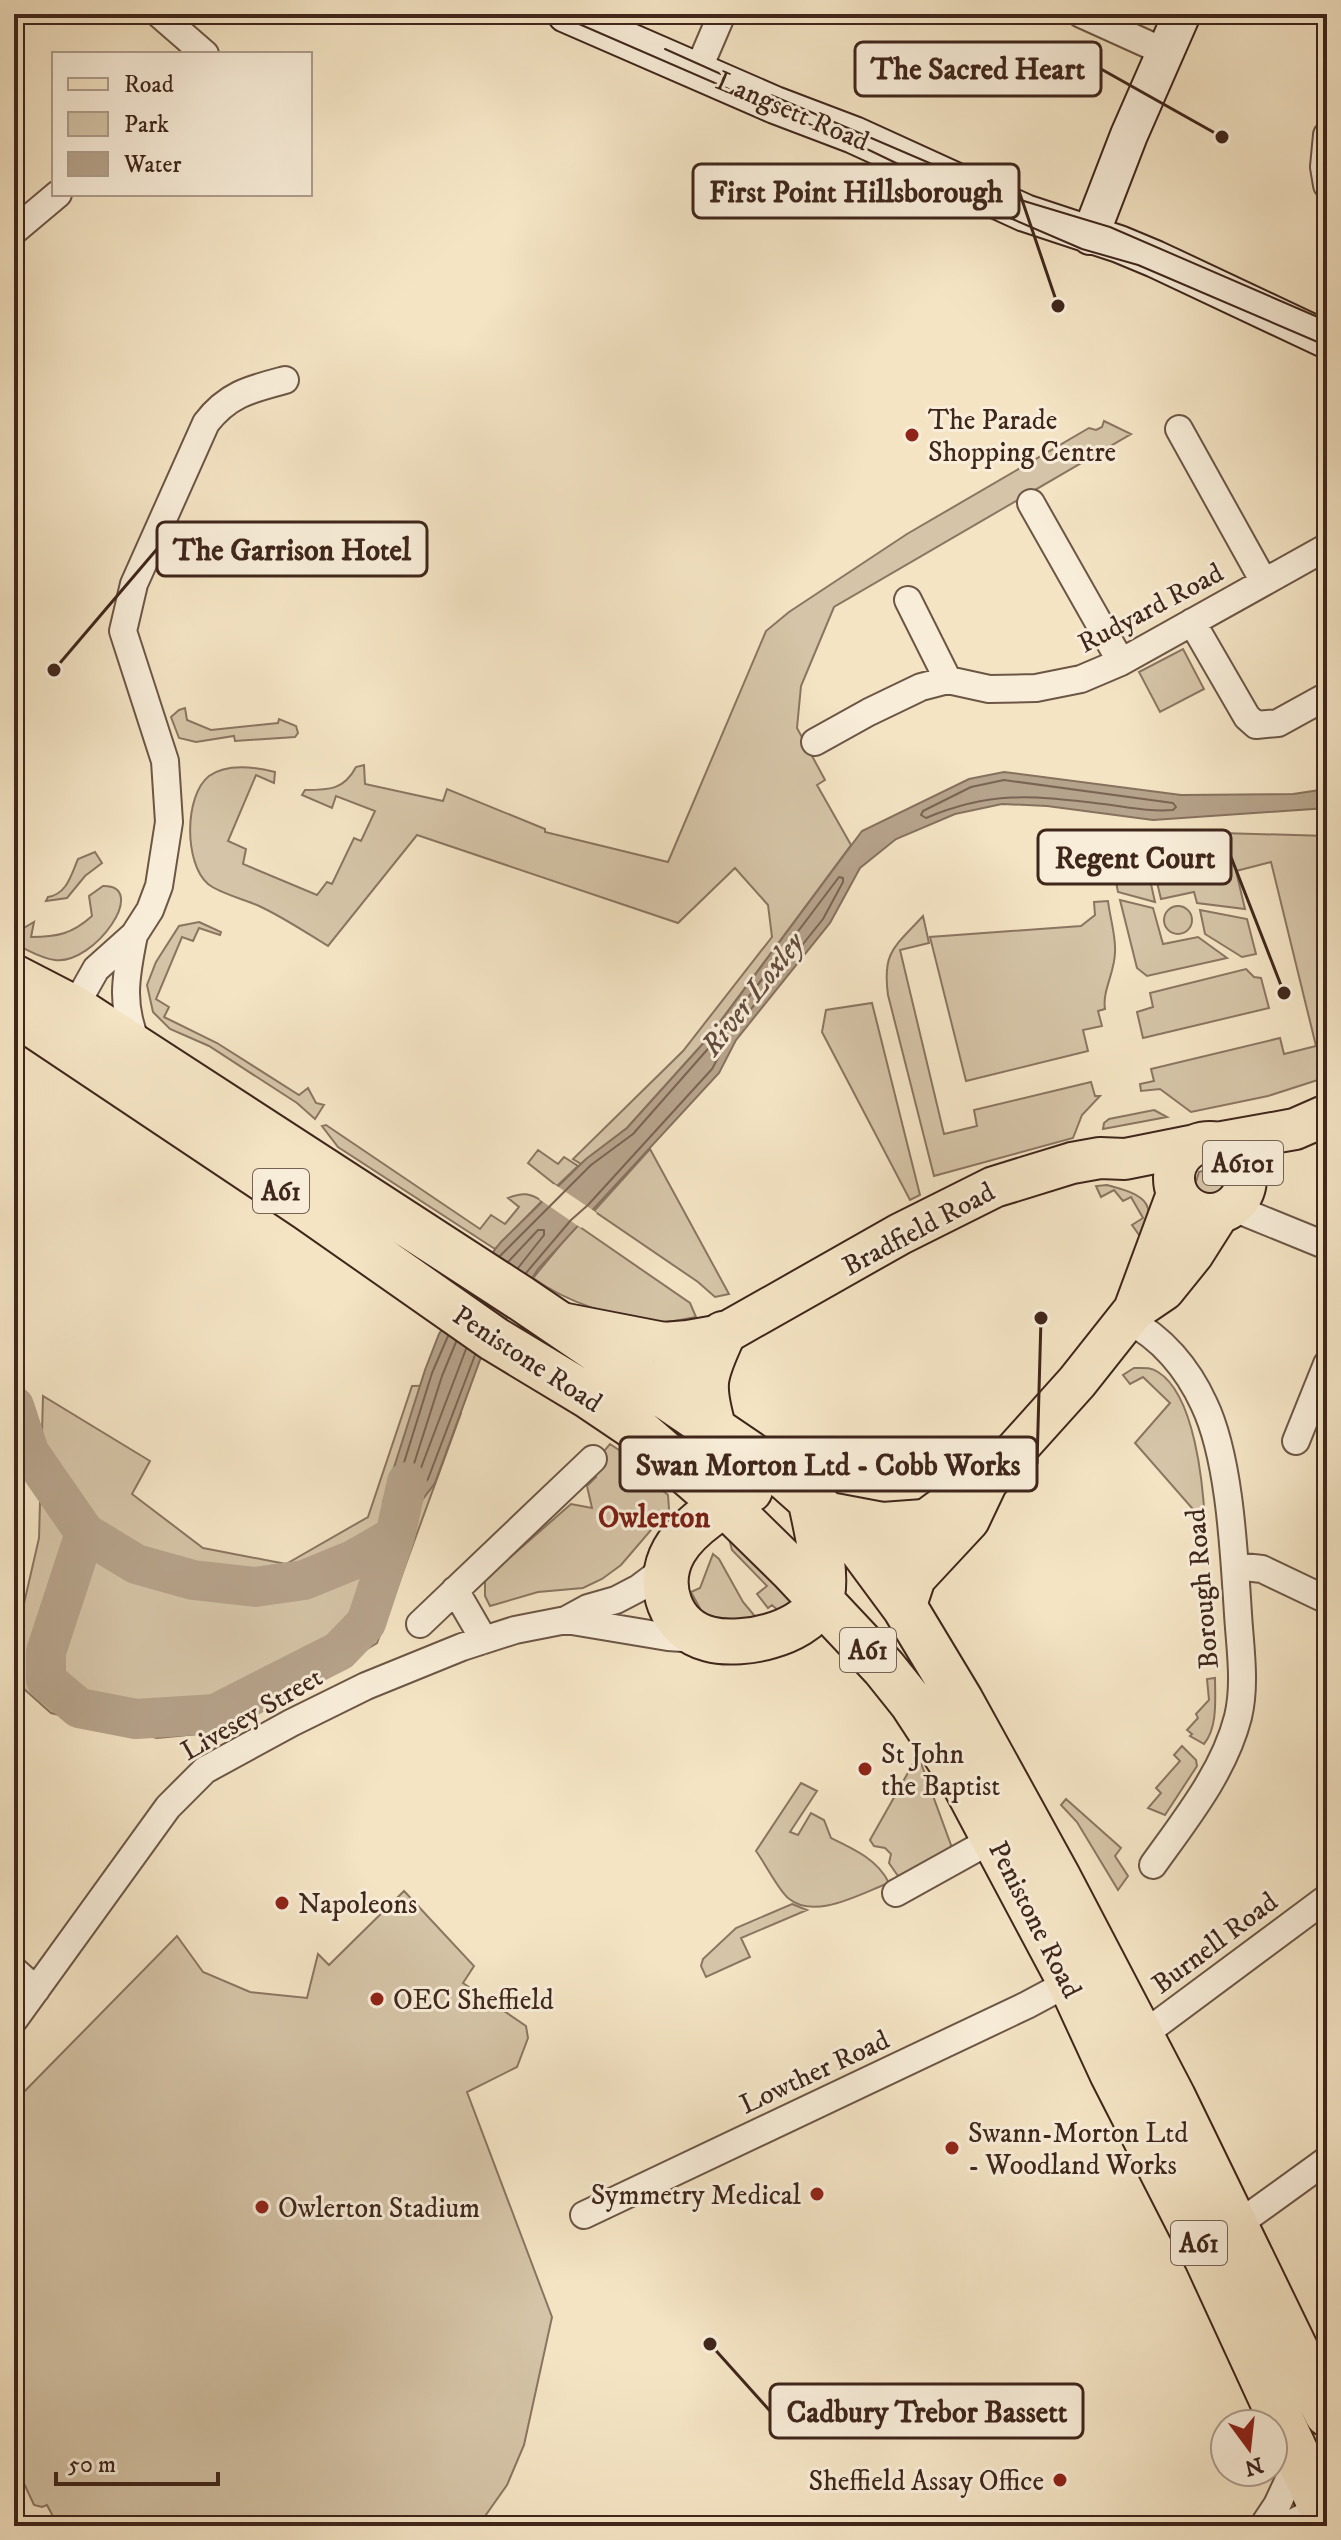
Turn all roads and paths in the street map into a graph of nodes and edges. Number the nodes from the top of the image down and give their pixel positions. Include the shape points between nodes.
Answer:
1 (160, 14) edge
2 (566, 14) edge
3 (722, 14) edge
4 (1081, 14) edge
5 (1182, 14) edge
6 (203, 52) edge
7 (1165, 52) junction
8 (698, 70) junction
9 (1327, 135) edge
10 (1327, 185) edge
11 (56, 196) edge
12 (14, 231) edge
13 (1090, 236) junction
14 (1327, 340) edge
15 (285, 380) dead end
16 (1179, 429) dead end
17 (1031, 503) dead end
18 (1327, 547) edge
19 (1264, 582) junction
20 (908, 600) dead end
21 (1192, 622) junction
22 (1121, 662) junction
23 (948, 680) junction
24 (1327, 696) edge
25 (815, 742) dead end
26 (134, 935) junction
27 (14, 977) edge
28 (74, 1008) junction
29 (14, 1012) edge
30 (130, 1067) junction
31 (1311, 1122) edge
32 (1206, 1144) junction
33 (1125, 1159) junction
34 (1175, 1188) junction
35 (1234, 1199) junction
36 (1327, 1246) edge
37 (1130, 1315) junction
38 (557, 1323) junction
39 (723, 1334) junction
40 (1327, 1364) edge
41 (650, 1386) junction
42 (590, 1397) junction
43 (714, 1430) junction
44 (1296, 1441) dead end
45 (593, 1459) dead end
46 (987, 1482) junction
47 (809, 1498) junction
48 (724, 1504) junction
49 (924, 1522) junction
50 (1235, 1566) junction
51 (667, 1567) junction
52 (455, 1590) junction
53 (893, 1591) junction
54 (1327, 1600) edge
55 (820, 1601) junction
56 (566, 1620) junction
57 (420, 1624) dead end
58 (484, 1640) junction
59 (710, 1640) junction
60 (912, 1703) junction
61 (995, 1838) junction
62 (1153, 1865) dead end
63 (896, 1893) dead end
64 (1327, 1898) edge
65 (14, 1970) edge
66 (1070, 1982) junction
67 (36, 1990) junction
68 (14, 2020) edge
69 (1140, 2037) junction
70 (1327, 2160) edge
71 (584, 2215) dead end
72 (1237, 2225) junction
73 (1327, 2414) edge
74 (1312, 2500) edge
75 (1263, 2526) edge

1 - 6 street
2 - 8 street, Langsett Road
3 - 8 street
4 - 7 street
5 - 7 street
7 - 13 street
8 - 13 street, Langsett Road via 1025,213
9 - 10 street
11 - 12 street
13 - 14 street, Langsett Road via 1155,259
15 - 26 street via 234,397 206,423 127,606 123,631 161,744 169,822 159,886
16 - 19 street
17 - 22 street
18 - 19 street, Rudyard Road
19 - 21 street, Rudyard Road
20 - 23 street
21 - 22 street, Rudyard Road
21 - 24 street via 1256,725 1278,723
22 - 23 street, Rudyard Road via 1081,679 1036,688 989,689
23 - 25 street via 921,687
26 - 28 street via 96,969
26 - 30 street via 125,988
27 - 28 highway
28 - 30 highway via 76,1029 103,1054
29 - 30 highway, Penistone Road / A61
30 - 38 highway, Penistone Road / A61 via 479,1269
30 - 42 highway, Penistone Road / A61 via 307,1208 452,1311
31 - 32 main road, Bradfield Road / A6101
31 - 35 main road, Bradfield Road / A6101
32 - 33 main road, Bradfield Road
32 - 34 main road, A6101 via 1186,1151 1179,1160
32 - 35 main road, A6101 via 1229,1147 1244,1165
33 - 34 main road, Bradfield Road
33 - 39 main road, Bradfield Road via 1072,1163 994,1187
34 - 35 main road, Bradfield Road / A6101 via 1184,1204 1207,1215
34 - 37 main road, A6101
35 - 36 street via 1246,1213
35 - 37 main road, A6101 via 1164,1290
37 - 46 main road, A6101
37 - 50 street, Borough Road via 1176,1358 1205,1405 1222,1461
38 - 39 main road via 664,1343
38 - 41 highway, Penistone Road / A61
39 - 41 main road
39 - 43 highway via 706,1370 706,1403
40 - 44 street
41 - 42 highway
41 - 43 highway, Penistone Road / A61
42 - 48 highway, Penistone Road / A61 via 633,1426
43 - 47 highway, Penistone Road / A61
45 - 52 street
46 - 49 main road, A6101 via 948,1502
46 - 53 main road, A6101 via 969,1520 915,1578
47 - 48 highway via 749,1491
47 - 49 highway via 883,1525
47 - 53 highway, Penistone Road / A61 via 854,1539
47 - 55 highway via 823,1559
48 - 51 highway via 687,1534
48 - 55 highway, Penistone Road / A61
49 - 53 main road, A6101 via 898,1548
50 - 54 street via 1262,1569
50 - 62 street, Borough Road via 1241,1653 1237,1718 1204,1792
51 - 56 street, Livesey Street via 630,1594
51 - 59 highway via 664,1582 674,1613 684,1626
52 - 57 street
52 - 58 street
53 - 60 highway via 877,1590
53 - 69 highway, Penistone Road / A61 via 997,1764
55 - 59 highway via 787,1631 760,1639
55 - 60 highway, Penistone Road / A61
56 - 58 street, Livesey Street
56 - 59 street, Livesey Street
58 - 67 street, Livesey Street via 330,1703 205,1770 168,1807
60 - 61 highway, Penistone Road / A61
61 - 63 street
61 - 66 highway, Penistone Road / A61
64 - 69 street, Burnell Road
65 - 67 street
66 - 71 street, Lowther Road
66 - 74 highway, Penistone Road / A61 via 1207,2259
67 - 68 street, Livesey Street
69 - 72 highway, Penistone Road / A61
70 - 72 street
72 - 73 highway, Penistone Road / A61
74 - 75 street via 1277,2505

